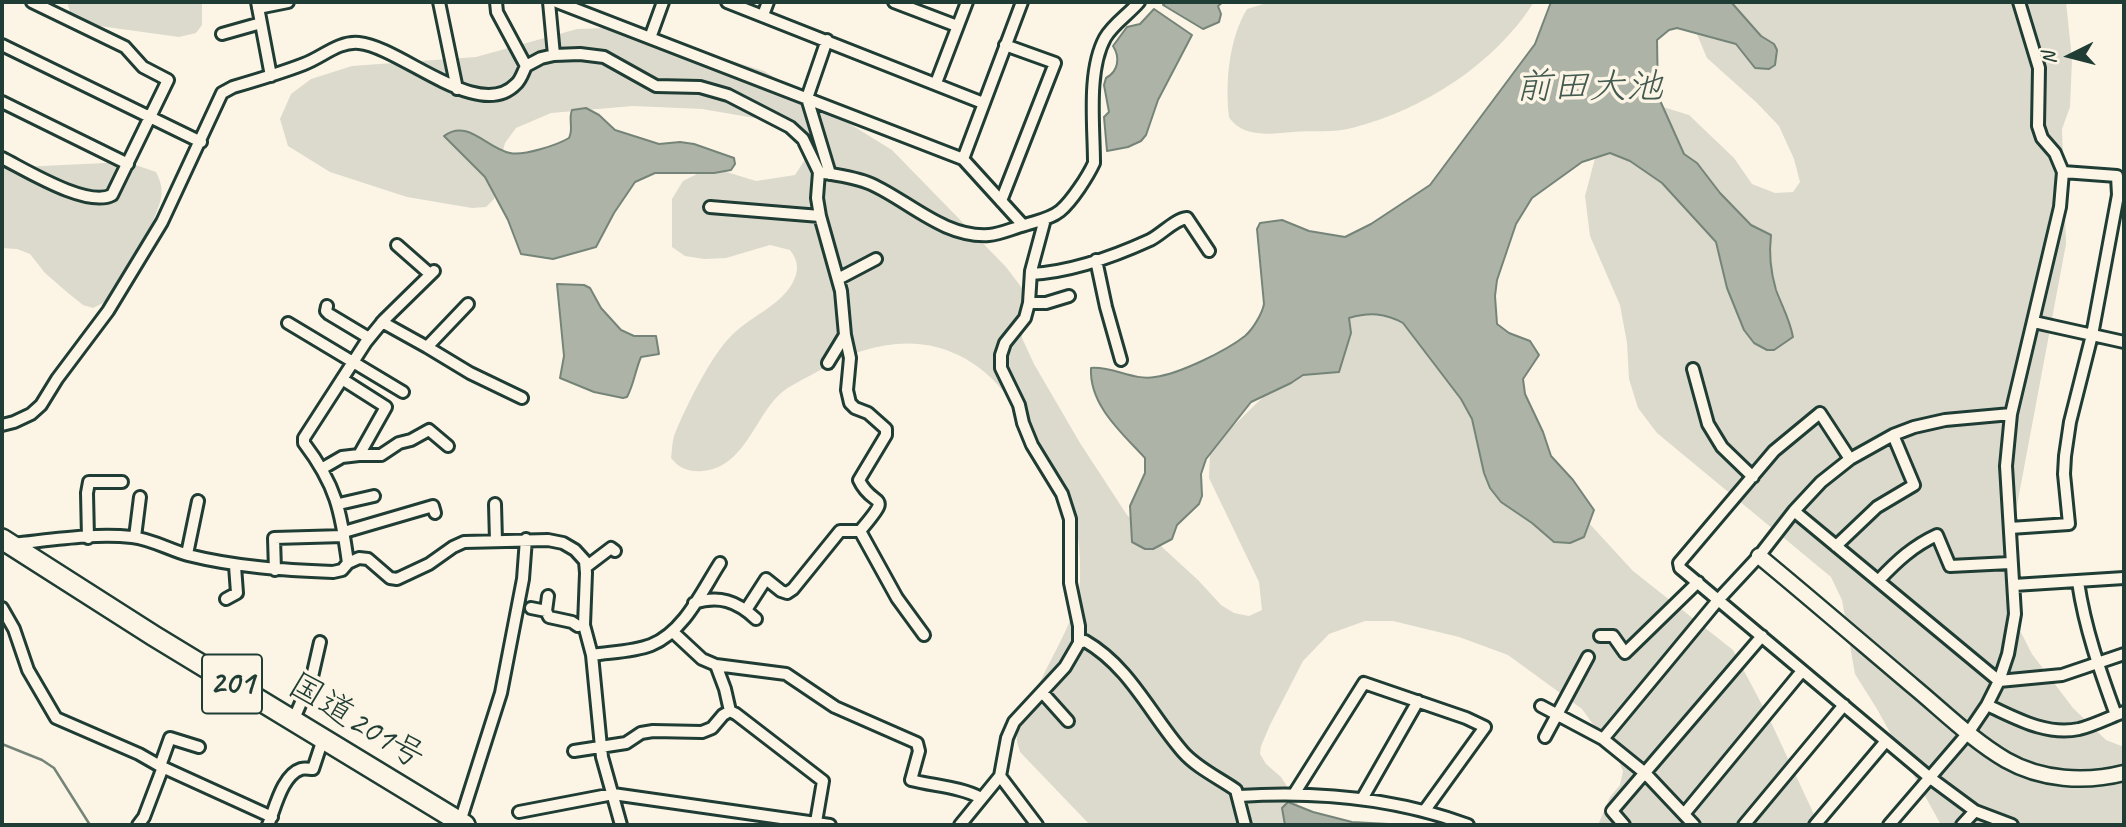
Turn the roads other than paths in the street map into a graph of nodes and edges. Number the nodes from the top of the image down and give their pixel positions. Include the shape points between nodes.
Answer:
1 (32, 2) edge
2 (288, 2) edge
3 (439, 2) edge
4 (496, 2) edge
5 (549, 2) edge
6 (557, 2) edge
7 (663, 2) edge
8 (727, 2) edge
9 (768, 2) edge
10 (894, 2) edge
11 (967, 2) edge
12 (1022, 2) edge
13 (1139, 2) edge
14 (2019, 2) edge
15 (258, 5) edge
16 (763, 15) junction
17 (261, 23) junction
18 (957, 26) junction
19 (222, 34) dead end
20 (650, 38) junction
21 (827, 40) junction
22 (2, 45) edge
23 (1005, 45) junction
24 (554, 55) junction
25 (526, 66) junction
26 (271, 76) junction
27 (936, 83) junction
28 (457, 89) junction
29 (807, 98) junction
30 (2, 102) edge
31 (983, 103) junction
32 (150, 116) junction
33 (201, 142) junction
34 (2, 158) edge
35 (962, 159) junction
36 (128, 164) junction
37 (2063, 172) junction
38 (824, 173) junction
39 (1001, 201) junction
40 (710, 207) dead end
41 (820, 216) junction
42 (1045, 219) junction
43 (1023, 225) junction
44 (397, 244) dead end
45 (1209, 251) dead end
46 (876, 259) dead end
47 (1096, 261) junction
48 (1031, 274) junction
49 (838, 279) junction
50 (1069, 296) dead end
51 (1029, 303) junction
52 (468, 304) dead end
53 (327, 306) dead end
54 (382, 322) junction
55 (2035, 322) junction
56 (288, 323) dead end
57 (845, 335) junction
58 (2092, 335) junction
59 (369, 338) junction
60 (2124, 342) edge
61 (427, 347) junction
62 (1121, 360) dead end
63 (354, 362) junction
64 (828, 363) dead end
65 (1692, 369) dead end
66 (342, 379) junction
67 (390, 384) junction
68 (403, 392) dead end
69 (522, 398) dead end
70 (379, 402) junction
71 (2011, 414) junction
72 (2, 425) edge
73 (1893, 435) junction
74 (448, 446) dead end
75 (359, 455) junction
76 (1850, 459) junction
77 (323, 468) junction
78 (1753, 477) junction
79 (122, 482) dead end
80 (374, 496) dead end
81 (140, 498) dead end
82 (198, 501) dead end
83 (339, 504) junction
84 (495, 504) dead end
85 (433, 506) dead end
86 (1794, 511) junction
87 (2010, 528) junction
88 (860, 531) junction
89 (344, 534) junction
90 (135, 537) junction
91 (88, 538) junction
92 (526, 539) junction
93 (496, 541) junction
94 (6, 542) edge
95 (1836, 546) junction
96 (615, 551) dead end
97 (187, 554) junction
98 (1759, 555) junction
99 (348, 563) junction
100 (720, 563) dead end
101 (2010, 563) junction
102 (235, 565) junction
103 (586, 568) junction
104 (275, 570) junction
105 (2124, 578) edge
106 (1879, 580) junction
107 (1698, 582) junction
108 (2078, 582) junction
109 (2014, 585) junction
110 (548, 596) dead end
111 (226, 599) dead end
112 (1719, 599) junction
113 (694, 604) junction
114 (2, 608) edge
115 (531, 608) dead end
116 (585, 609) junction
117 (746, 610) junction
118 (546, 611) junction
119 (756, 619) dead end
120 (578, 626) junction
121 (673, 632) junction
122 (924, 635) dead end
123 (1600, 636) dead end
124 (1762, 636) junction
125 (588, 640) junction
126 (320, 642) dead end
127 (1079, 643) junction
128 (592, 654) junction
129 (2124, 654) edge
130 (1588, 657) dead end
131 (716, 664) junction
132 (2097, 664) junction
133 (1802, 671) junction
134 (1999, 681) junction
135 (1042, 692) junction
136 (1418, 701) junction
137 (1844, 705) junction
138 (1987, 705) junction
139 (1541, 706) dead end
140 (730, 711) junction
141 (1557, 714) junction
142 (2120, 714) edge
143 (293, 721) junction
144 (1068, 721) dead end
145 (1968, 733) junction
146 (1545, 737) dead end
147 (1603, 738) junction
148 (323, 739) junction
149 (1886, 741) junction
150 (199, 747) dead end
151 (601, 747) junction
152 (573, 751) dead end
153 (161, 766) junction
154 (1645, 773) junction
155 (2124, 773) edge
156 (1000, 776) junction
157 (1930, 777) junction
158 (612, 794) junction
159 (1294, 794) junction
160 (1239, 796) junction
161 (981, 798) junction
162 (1362, 799) junction
163 (1425, 810) junction
164 (519, 811) dead end
165 (1975, 811) junction
166 (1684, 814) junction
167 (270, 821) edge
168 (816, 822) junction
169 (461, 824) edge
170 (138, 825) edge
171 (621, 825) edge
172 (830, 825) edge
173 (960, 825) edge
174 (1037, 825) edge
175 (1245, 825) edge
176 (1468, 825) edge
177 (1624, 825) edge
178 (1694, 825) edge
179 (1744, 825) edge
180 (1815, 825) edge
181 (1889, 825) edge
182 (1962, 825) edge
183 (2012, 825) edge

1 - 32 street via 125,47 143,67 168,80
2 - 15 street
3 - 28 street
4 - 25 street
5 - 24 street
6 - 20 street
7 - 20 street
8 - 16 street
9 - 16 street
10 - 18 street
11 - 18 street
12 - 23 street
13 - 42 street via 1106,36 1101,48 1095,74 1094,163 1061,211
14 - 37 street via 2039,68 2038,125
15 - 17 street
16 - 21 street
17 - 19 street
17 - 26 street
18 - 27 street
20 - 29 street
21 - 27 street
21 - 29 street
22 - 32 street
23 - 31 street
23 - 39 street via 1055,63
24 - 25 street
24 - 38 street via 604,57 656,86 700,87 728,95 790,127
25 - 28 street via 517,84 505,92 491,95
26 - 28 street via 340,45 358,43 386,50
26 - 33 street via 222,93
27 - 31 street
29 - 35 street
29 - 38 street
30 - 36 street
31 - 35 street
32 - 33 street
32 - 36 street
33 - 72 street via 162,222 108,311 41,405
34 - 36 street via 79,195 107,198
35 - 39 street
37 - 55 street
37 - 58 street via 2118,176
38 - 41 street via 817,198
38 - 43 street via 872,184 951,228 991,235
39 - 43 street
40 - 41 street
41 - 49 street
42 - 43 street
42 - 48 street
44 - 54 street via 432,272
45 - 47 street via 1192,223 1182,218 1161,234
46 - 49 street
47 - 48 street
47 - 62 street
48 - 51 street
49 - 57 street
50 - 51 street
51 - 127 street via 1025,318 1004,343 1001,368 1070,519 1070,583
52 - 61 street
53 - 59 street via 328,314
54 - 59 street
54 - 61 street
55 - 58 street
55 - 71 street
56 - 63 street
57 - 64 street
57 - 88 street via 850,358 849,403 886,429 859,480 880,505
58 - 60 street
58 - 87 street via 2064,456 2069,524
59 - 63 street
61 - 69 street
63 - 66 street
63 - 67 street
65 - 78 street via 1708,424 1722,447
66 - 70 street
66 - 77 street via 304,438
67 - 68 street
67 - 70 street
70 - 75 street via 386,407
71 - 73 street via 1945,420
71 - 87 street via 2006,466
73 - 76 street
73 - 95 street via 1914,485 1877,507
74 - 75 street via 429,430 381,455
75 - 77 street via 342,457
76 - 78 street via 1820,413 1774,451
76 - 86 street
77 - 83 street
78 - 107 street via 1679,563
79 - 91 street via 89,482
80 - 83 street
81 - 90 street
82 - 97 street
83 - 89 street
84 - 93 street
85 - 89 street
86 - 95 street
86 - 98 street
87 - 101 street
88 - 117 street via 840,531 787,593 766,579
88 - 122 street via 897,598
89 - 99 street
89 - 104 street via 274,538
90 - 91 street
90 - 97 street
91 - 94 street
92 - 93 street
92 - 103 street via 564,543 585,561
92 - 169 street via 501,692
93 - 99 street via 464,542 397,579 368,559
94 - 143 highway, 国道201号 / 201
95 - 106 street
96 - 103 street via 611,548
97 - 102 street
98 - 112 street
98 - 145 street
99 - 104 street via 333,572
100 - 113 street
101 - 106 street via 1950,566 1937,535 1902,556
101 - 109 street
102 - 104 street
102 - 111 street via 237,593
103 - 116 street
105 - 108 street
106 - 134 street
107 - 112 street
107 - 123 street via 1626,653 1613,636
108 - 109 street
108 - 132 street
109 - 134 street via 2015,614
110 - 118 street
112 - 124 street
112 - 147 street
113 - 117 street via 718,598
113 - 121 street
114 - 153 street via 28,670 56,718
115 - 118 street
116 - 120 street via 577,613
116 - 125 street
117 - 119 street
118 - 120 street via 548,617
120 - 125 street via 581,638
121 - 128 street via 653,645
121 - 131 street via 702,659
124 - 133 street
124 - 154 street
125 - 128 street
126 - 143 street via 312,677
127 - 135 street
127 - 160 street via 1085,642 1117,664 1183,752
128 - 151 street
129 - 132 street
130 - 141 street
131 - 140 street
131 - 161 street via 786,674 835,707 917,743 911,780 966,790
132 - 134 street via 2062,675
132 - 142 street
133 - 137 street
133 - 166 street
134 - 138 street
135 - 144 street
135 - 156 street via 1014,722
136 - 159 street via 1364,683
136 - 162 street
136 - 163 street via 1485,727
137 - 149 street
137 - 179 street
138 - 142 street via 2026,723 2061,730 2079,729
138 - 145 street
139 - 141 street
140 - 151 street via 702,732 653,731 626,743
140 - 168 street via 819,777 823,786
141 - 146 street
141 - 147 street
143 - 148 highway, 国道201号 / 201
145 - 155 street via 2006,760 2039,773 2069,779
145 - 157 street
147 - 154 street
148 - 167 street via 313,769 292,775
148 - 169 highway, 国道201号 / 201
149 - 157 street
149 - 180 street
150 - 153 street via 170,738
151 - 152 street
151 - 158 street
153 - 167 street
153 - 170 street
154 - 166 street
154 - 177 street via 1612,811
156 - 161 street
156 - 174 street
157 - 165 street
157 - 181 street
158 - 164 street
158 - 168 street
158 - 171 street
159 - 160 street
159 - 162 street
160 - 175 street
161 - 173 street
162 - 163 street
163 - 176 street
165 - 182 street
165 - 183 street
166 - 178 street
168 - 172 street

